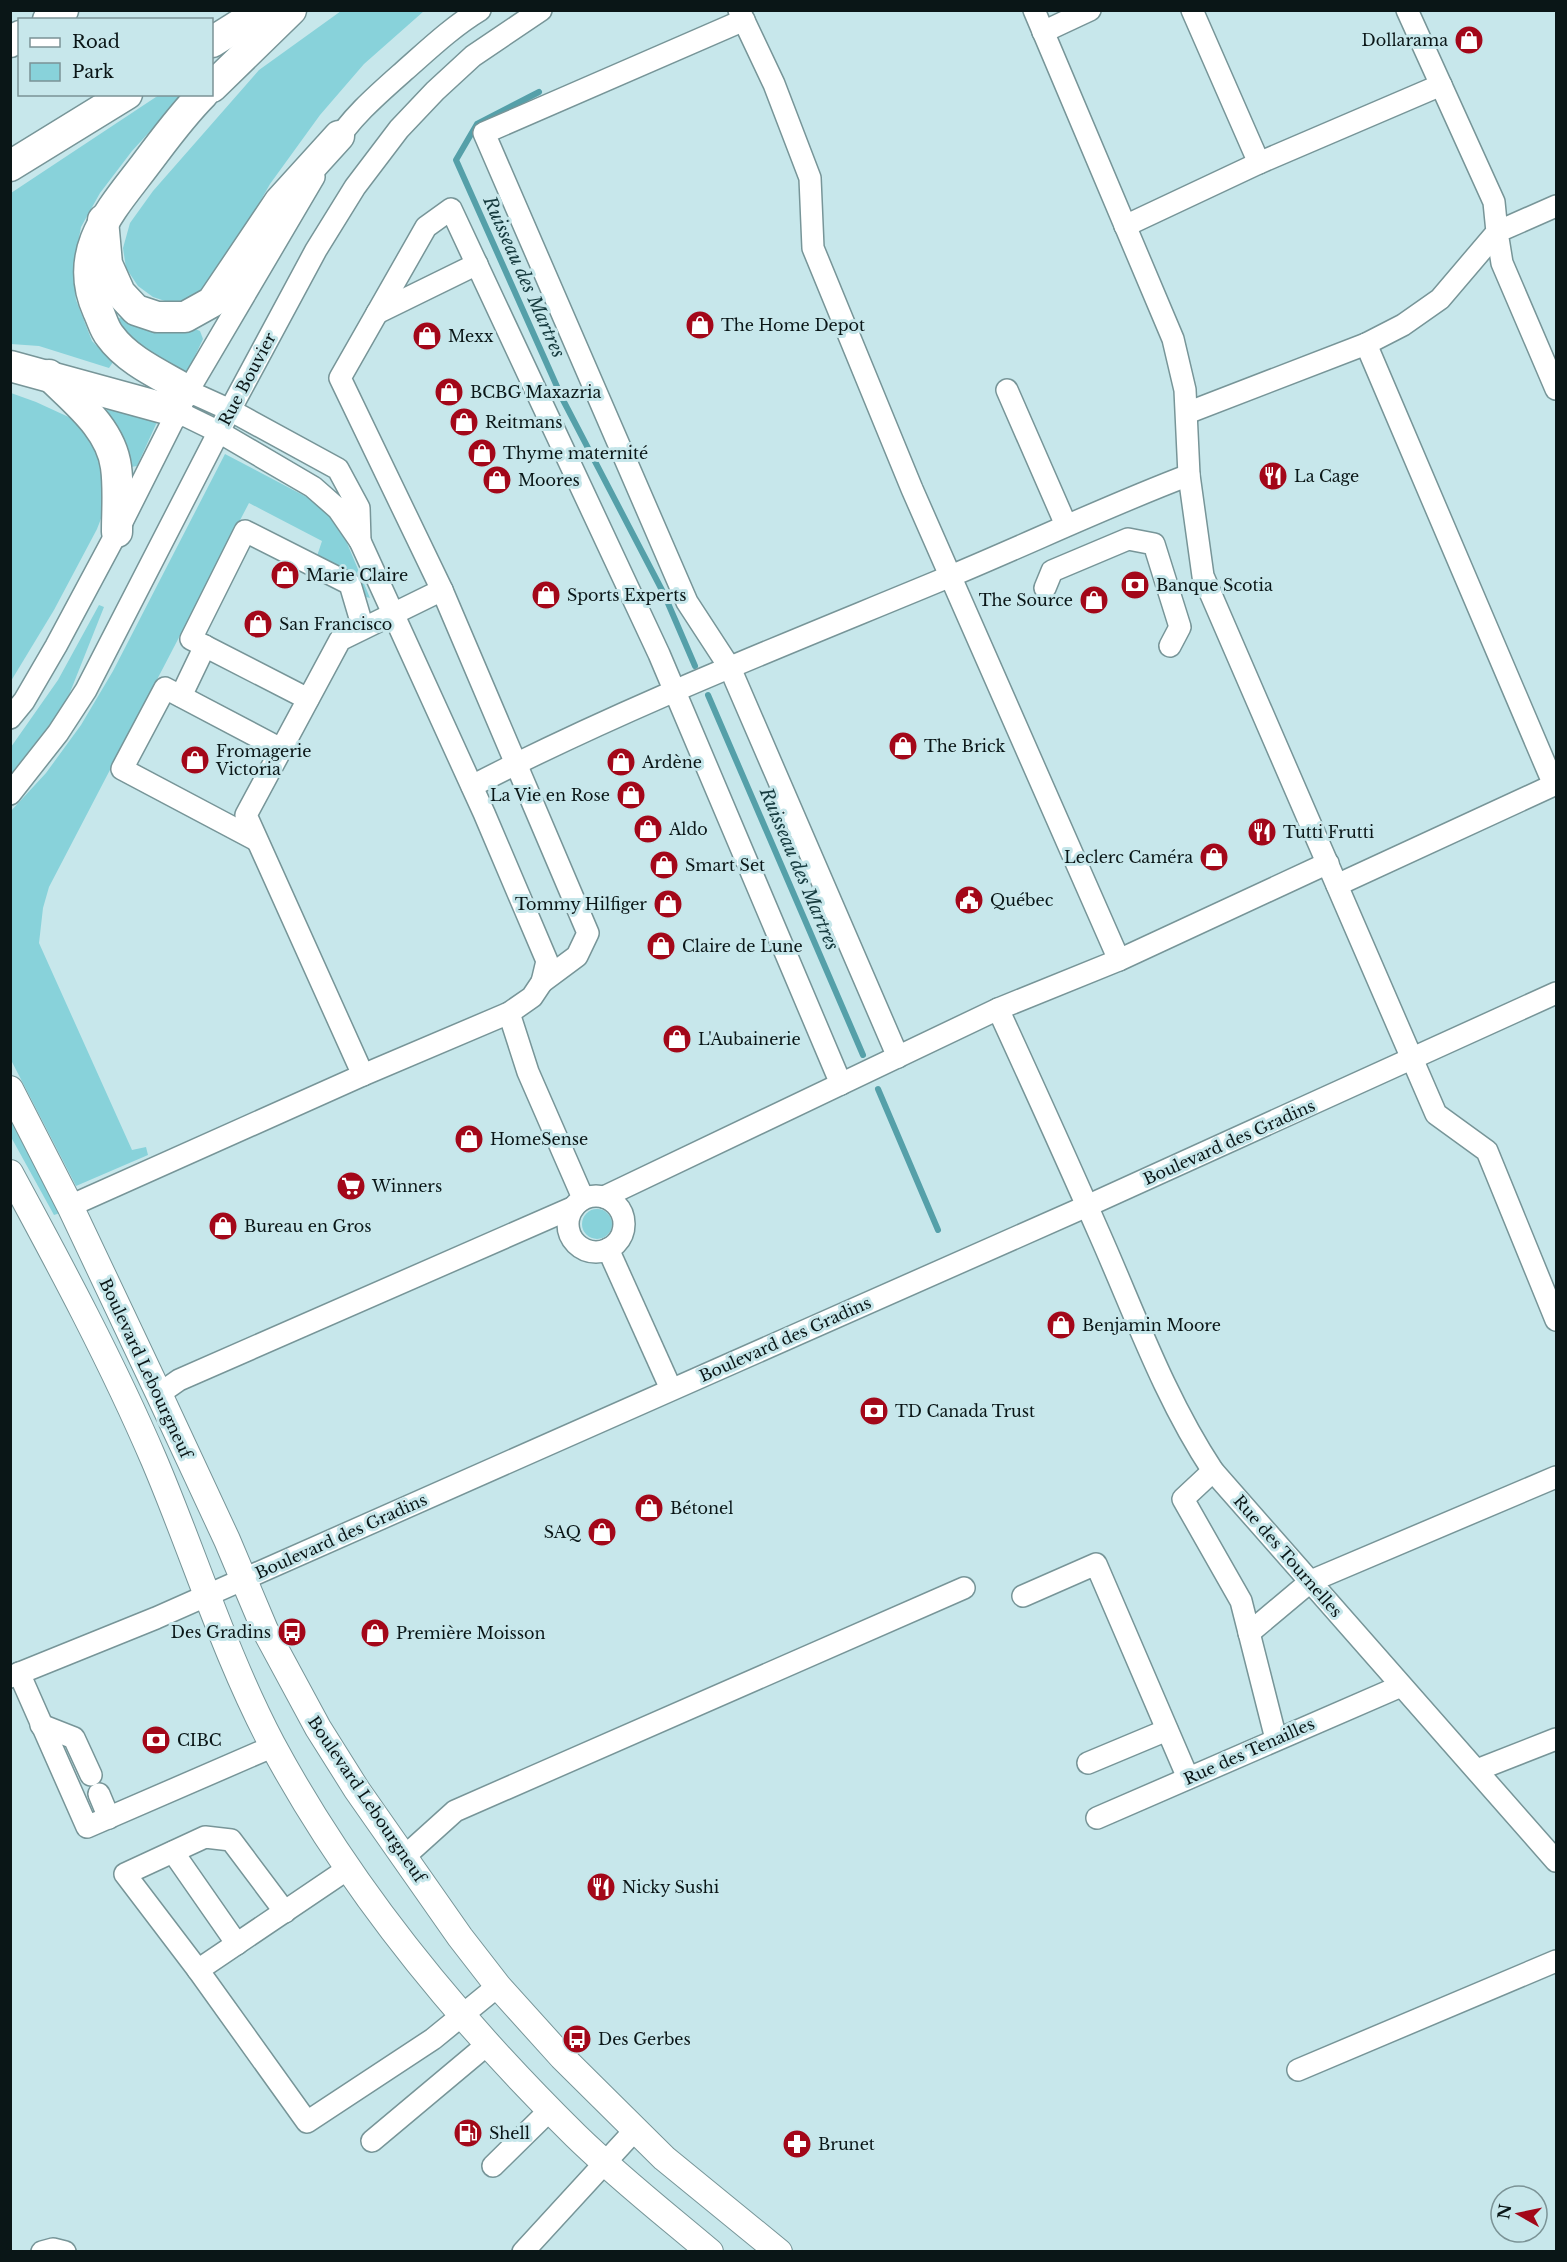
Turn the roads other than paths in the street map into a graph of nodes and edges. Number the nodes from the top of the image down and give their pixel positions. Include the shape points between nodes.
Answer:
1 (263, 10) edge
2 (291, 10) edge
3 (480, 10) edge
4 (541, 10) edge
5 (1034, 10) edge
6 (1090, 10) edge
7 (1192, 10) edge
8 (1407, 10) edge
9 (741, 15) edge
10 (1043, 32) junction
11 (213, 41) edge
12 (1441, 85) junction
13 (213, 86) edge
14 (124, 96) edge
15 (201, 96) edge
16 (339, 136) junction
17 (1259, 163) junction
18 (10, 166) edge
19 (1557, 206) edge
20 (103, 220) junction
21 (1125, 226) junction
22 (1497, 232) junction
23 (477, 264) junction
24 (378, 313) junction
25 (1366, 344) junction
26 (10, 366) edge
27 (49, 375) junction
28 (1557, 389) edge
29 (1007, 390) dead end
30 (183, 402) junction
31 (230, 410) junction
32 (1187, 413) junction
33 (219, 432) junction
34 (1189, 475) junction
35 (1066, 525) junction
36 (117, 532) junction
37 (360, 541) junction
38 (950, 576) junction
39 (1045, 588) dead end
40 (442, 590) junction
41 (394, 612) junction
42 (363, 628) junction
43 (206, 646) junction
44 (1170, 646) dead end
45 (730, 668) junction
46 (675, 692) junction
47 (181, 696) junction
48 (308, 699) junction
49 (10, 718) edge
50 (281, 749) junction
51 (516, 765) junction
52 (1555, 785) edge
53 (471, 786) junction
54 (10, 794) edge
55 (256, 840) junction
56 (1328, 863) junction
57 (1337, 885) junction
58 (1119, 960) junction
59 (542, 982) junction
60 (1557, 993) edge
61 (998, 1009) junction
62 (509, 1013) junction
63 (898, 1057) junction
64 (1413, 1059) junction
65 (363, 1074) junction
66 (841, 1084) junction
67 (10, 1089) edge
68 (10, 1173) edge
69 (604, 1197) junction
70 (578, 1203) junction
71 (70, 1206) junction
72 (1087, 1206) junction
73 (608, 1249) junction
74 (1557, 1320) edge
75 (671, 1389) junction
76 (159, 1394) junction
77 (1213, 1471) junction
78 (1557, 1478) edge
79 (243, 1579) junction
80 (1311, 1581) junction
81 (964, 1588) dead end
82 (207, 1595) junction
83 (1023, 1596) dead end
84 (1249, 1633) junction
85 (15, 1675) edge
86 (1401, 1686) junction
87 (41, 1725) junction
88 (1167, 1730) junction
89 (1276, 1739) junction
90 (1557, 1739) edge
91 (274, 1746) junction
92 (1088, 1763) dead end
93 (1477, 1770) junction
94 (1188, 1778) junction
95 (109, 1818) junction
96 (1097, 1818) dead end
97 (173, 1852) junction
98 (404, 1857) junction
99 (1557, 1861) edge
100 (349, 1868) junction
101 (285, 1912) junction
102 (237, 1944) junction
103 (1557, 1961) edge
104 (198, 1970) junction
105 (498, 1986) junction
106 (464, 2015) junction
107 (489, 2043) junction
108 (1298, 2070) dead end
109 (551, 2109) junction
110 (635, 2130) junction
111 (372, 2141) dead end
112 (606, 2163) junction
113 (493, 2166) dead end
114 (42, 2252) edge
115 (65, 2252) edge
116 (523, 2252) edge
117 (710, 2252) edge
118 (779, 2252) edge

1 - 11 highway
2 - 13 highway
3 - 16 street via 445,34 376,96
4 - 31 street, Rue Bouvier via 473,56 399,129 355,187 316,250
5 - 10 street
6 - 10 street
7 - 17 street
8 - 12 street
9 - 38 street via 774,84 810,178 813,248
9 - 45 street via 484,132 687,602
10 - 21 street
12 - 17 street
12 - 22 street via 1494,202
14 - 18 highway
15 - 20 highway
16 - 20 highway via 280,201 212,302 185,317 157,317 136,310 120,293 106,264
16 - 30 street
17 - 21 street
19 - 22 street
20 - 30 highway via 91,249 91,296 109,336
21 - 32 street via 1173,339
22 - 25 street via 1440,299 1402,326
22 - 28 street via 1502,263
23 - 24 street
23 - 24 street via 451,209 426,227
23 - 46 street
24 - 40 street via 340,378
25 - 32 street
25 - 52 street
26 - 27 highway
27 - 30 highway
27 - 36 highway via 107,437 116,466
29 - 35 street
30 - 31 street
30 - 33 street
30 - 36 street
31 - 33 street, Rue Bouvier
31 - 37 street via 338,470 359,508
32 - 34 street
33 - 37 street via 312,487 338,509
33 - 54 street, Rue Bouvier via 86,690
34 - 35 street
34 - 56 street via 1203,576
35 - 38 street
36 - 49 street via 56,646
37 - 41 street
38 - 45 street
38 - 58 street
39 - 44 street via 1052,571 1128,539 1154,544 1180,627
40 - 41 street
40 - 51 street
41 - 42 street
41 - 53 street
42 - 43 street via 350,584 245,531 191,639
42 - 48 street via 340,640
43 - 47 street
43 - 48 street
45 - 46 street
45 - 63 street
46 - 51 street
46 - 66 street
47 - 50 street
47 - 55 street via 165,688 122,769
48 - 50 street
50 - 55 street via 246,815
51 - 53 street
51 - 59 street via 588,933 578,957
52 - 57 street
53 - 59 street via 547,961
55 - 65 street
56 - 57 street
56 - 58 street
57 - 64 street
58 - 61 street
59 - 62 street via 532,997
60 - 64 street, Boulevard des Gradins
61 - 63 street
61 - 72 street, Rue des Tournelles
62 - 65 street
62 - 70 street
63 - 66 street
64 - 72 street, Boulevard des Gradins
64 - 74 street via 1436,1114 1487,1151
65 - 71 street
66 - 69 street
67 - 71 main road, Boulevard Lebourgneuf
68 - 82 main road, Boulevard Lebourgneuf via 97,1339 154,1460
69 - 70 street via 592,1195
69 - 73 street via 620,1208 624,1217 620,1240
70 - 73 street via 568,1221 572,1239 588,1251
70 - 76 street via 179,1380
71 - 76 main road, Boulevard Lebourgneuf
72 - 75 street, Boulevard des Gradins
72 - 77 street, Rue des Tournelles via 1158,1370
73 - 75 street
75 - 79 street, Boulevard des Gradins
76 - 79 main road, Boulevard Lebourgneuf
77 - 80 street, Rue des Tournelles
77 - 84 street via 1183,1499 1241,1601
78 - 80 street
79 - 82 street, Boulevard des Gradins
79 - 98 main road, Boulevard Lebourgneuf via 271,1642 318,1728
80 - 84 street
80 - 86 street, Rue des Tournelles
81 - 98 street via 455,1811
82 - 85 street, Boulevard des Gradins
82 - 91 main road, Boulevard Lebourgneuf
83 - 88 street via 1096,1564
84 - 89 street
85 - 87 street
86 - 89 street, Rue des Tenailles
86 - 93 street, Rue des Tournelles
87 - 95 street via 74,1738
87 - 95 street via 87,1827
88 - 92 street
88 - 94 street
89 - 94 street, Rue des Tenailles
90 - 93 street
91 - 95 street
91 - 100 main road, Boulevard Lebourgneuf via 306,1804
93 - 99 street, Rue des Tournelles
94 - 96 street, Rue des Tenailles
97 - 101 street via 205,1837 231,1840
97 - 102 street
97 - 104 street via 125,1874
98 - 105 main road, Boulevard Lebourgneuf
100 - 101 street
100 - 106 main road, Boulevard Lebourgneuf via 399,1937
101 - 102 street
102 - 104 street
103 - 108 street
104 - 106 street via 307,2122
105 - 106 street
105 - 110 main road, Boulevard Lebourgneuf
106 - 107 main road, Boulevard Lebourgneuf
107 - 109 main road, Boulevard Lebourgneuf
107 - 111 street
109 - 112 main road, Boulevard Lebourgneuf
109 - 113 street
110 - 112 street
110 - 118 main road, Boulevard Lebourgneuf
112 - 116 street
112 - 117 main road, Boulevard Lebourgneuf
114 - 115 street

